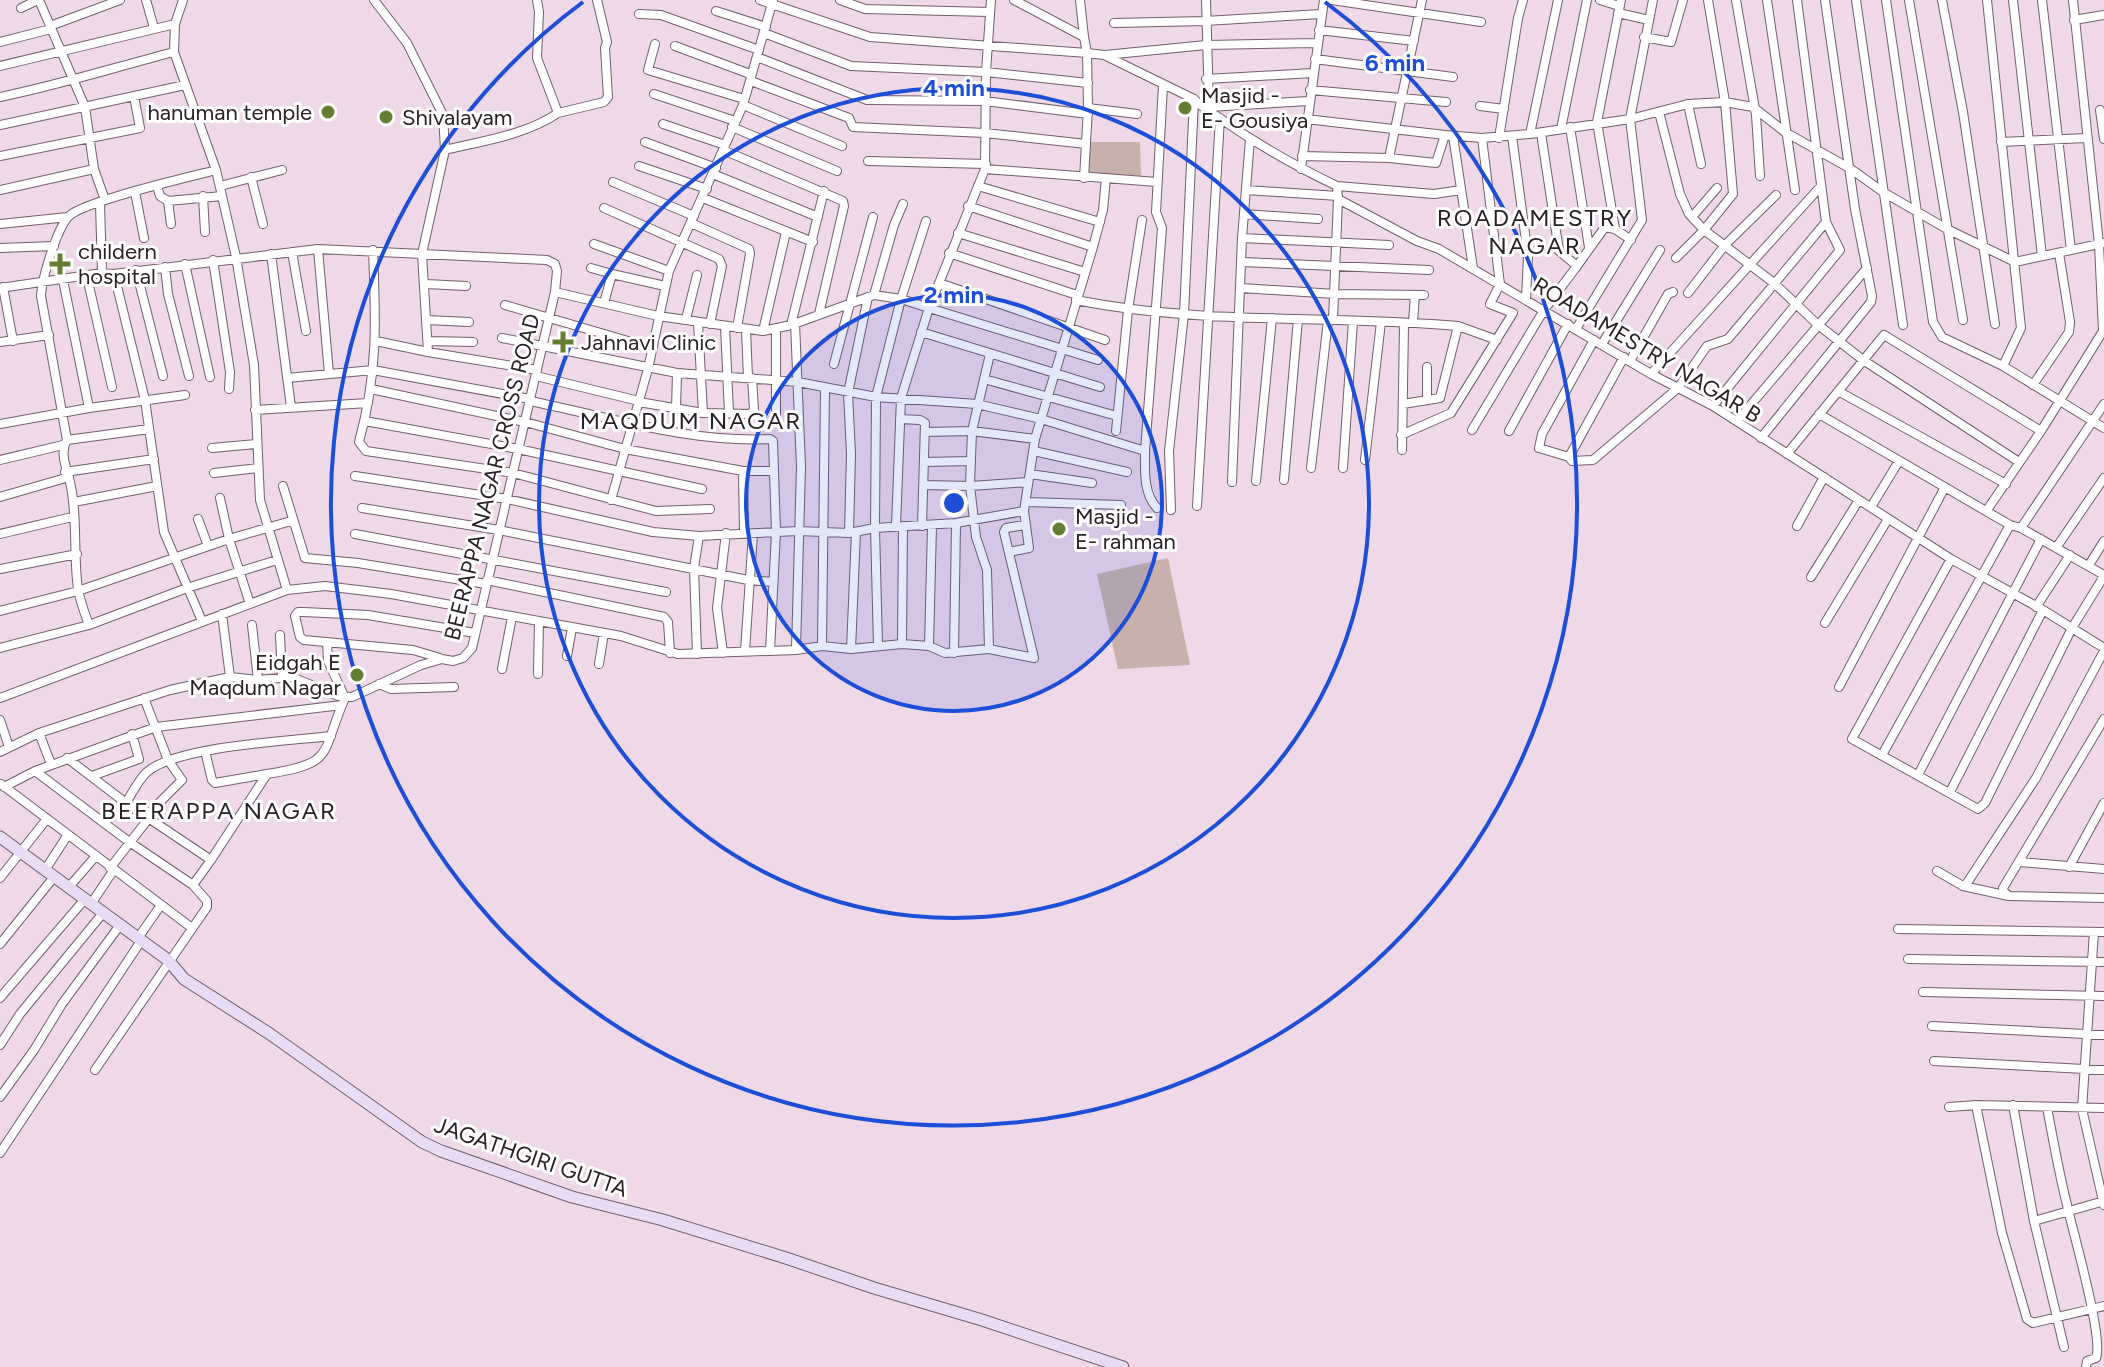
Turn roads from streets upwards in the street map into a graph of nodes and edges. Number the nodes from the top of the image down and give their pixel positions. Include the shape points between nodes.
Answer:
1 (39, 0) edge
2 (120, 0) edge
3 (146, 0) edge
4 (183, 0) edge
5 (374, 0) edge
6 (537, 0) edge
7 (597, 0) edge
8 (760, 0) edge
9 (840, 0) edge
10 (991, 0) edge
11 (1014, 0) edge
12 (1080, 0) edge
13 (1206, 0) edge
14 (1324, 0) edge
15 (1332, 0) edge
16 (1422, 0) edge
17 (1523, 0) edge
18 (1558, 0) edge
19 (1587, 0) edge
20 (1600, 0) edge
21 (1653, 0) edge
22 (1683, 0) edge
23 (1708, 0) edge
24 (1736, 0) edge
25 (1767, 0) edge
26 (1797, 0) edge
27 (1825, 0) edge
28 (1856, 0) edge
29 (1886, 0) edge
30 (1909, 0) edge
31 (1942, 0) edge
32 (1987, 0) edge
33 (2013, 0) edge
34 (2042, 0) edge
35 (2073, 0) edge
36 (772, 3) edge
37 (1619, 6) edge
38 (21, 8) dead end
39 (716, 11) dead end
40 (990, 12) junction
41 (1420, 13) junction
42 (639, 14) dead end
43 (1321, 14) junction
44 (2104, 15) edge
45 (1649, 20) junction
46 (2074, 20) junction
47 (1205, 21) junction
48 (1481, 22) dead end
49 (1114, 23) dead end
50 (175, 24) junction
51 (50, 27) junction
52 (154, 28) junction
53 (765, 30) junction
54 (1319, 30) junction
55 (1084, 37) junction
56 (1644, 37) junction
57 (1414, 41) junction
58 (0, 42) edge
59 (1317, 43) junction
60 (655, 44) dead end
61 (988, 44) junction
62 (1206, 45) junction
63 (675, 46) dead end
64 (174, 52) junction
65 (61, 53) junction
66 (1087, 53) junction
67 (758, 54) junction
68 (1104, 55) junction
69 (1315, 59) junction
70 (0, 66) edge
71 (1407, 71) junction
72 (986, 72) junction
73 (1313, 73) junction
74 (751, 77) junction
75 (1453, 77) dead end
76 (73, 79) junction
77 (1206, 79) junction
78 (1088, 83) junction
79 (185, 85) junction
80 (1163, 85) junction
81 (1310, 90) junction
82 (654, 94) dead end
83 (134, 96) junction
84 (0, 97) edge
85 (1401, 98) junction
86 (1194, 99) junction
87 (985, 101) junction
88 (1308, 101) junction
89 (744, 102) junction
90 (1446, 102) dead end
91 (1725, 102) junction
92 (1688, 104) junction
93 (1480, 106) dead end
94 (85, 107) junction
95 (1753, 107) junction
96 (1207, 109) junction
97 (1504, 109) junction
98 (2100, 110) dead end
99 (1088, 111) junction
100 (1659, 112) junction
101 (558, 113) junction
102 (1137, 114) dead end
103 (1220, 118) junction
104 (1306, 119) junction
105 (1630, 119) junction
106 (1597, 122) junction
107 (663, 124) dead end
108 (733, 124) junction
109 (0, 125) edge
110 (1395, 128) junction
111 (1566, 128) junction
112 (1785, 132) junction
113 (985, 133) junction
114 (1541, 133) junction
115 (1530, 134) junction
116 (1449, 135) junction
117 (1512, 136) junction
118 (1482, 138) junction
119 (1499, 138) junction
120 (2086, 138) junction
121 (1250, 139) junction
122 (2057, 139) junction
123 (2104, 139) edge
124 (90, 140) junction
125 (2029, 141) junction
126 (645, 142) dead end
127 (2001, 142) junction
128 (1086, 144) junction
129 (842, 146) dead end
130 (724, 148) junction
131 (445, 150) junction
132 (1816, 150) junction
133 (0, 156) edge
134 (1302, 156) junction
135 (1389, 158) junction
136 (868, 161) dead end
137 (1701, 164) dead end
138 (639, 166) dead end
139 (986, 166) junction
140 (94, 169) junction
141 (1301, 169) junction
142 (1851, 169) junction
143 (216, 170) junction
144 (282, 170) dead end
145 (714, 171) junction
146 (837, 171) dead end
147 (1760, 176) dead end
148 (251, 177) junction
149 (1084, 178) junction
150 (1106, 178) junction
151 (613, 182) dead end
152 (1157, 182) junction
153 (157, 186) junction
154 (978, 186) junction
155 (1821, 186) junction
156 (1717, 188) dead end
157 (0, 190) edge
158 (1246, 190) junction
159 (1461, 190) junction
160 (1795, 190) dead end
161 (221, 191) junction
162 (824, 191) junction
163 (135, 192) junction
164 (1883, 192) junction
165 (705, 193) junction
166 (1338, 194) junction
167 (1776, 195) dead end
168 (203, 196) junction
169 (168, 201) junction
170 (102, 202) junction
171 (903, 204) dead end
172 (968, 206) junction
173 (604, 208) dead end
174 (1917, 211) junction
175 (1244, 214) junction
176 (68, 217) junction
177 (818, 217) junction
178 (873, 217) dead end
179 (1692, 217) junction
180 (693, 219) junction
181 (1318, 219) dead end
182 (1142, 220) dead end
183 (926, 221) dead end
184 (1100, 222) junction
185 (1826, 222) junction
186 (0, 224) edge
187 (171, 224) dead end
188 (263, 224) dead end
189 (1615, 229) junction
190 (1947, 229) junction
191 (1704, 230) junction
192 (205, 232) dead end
193 (786, 232) junction
194 (958, 233) junction
195 (144, 238) dead end
196 (1242, 238) junction
197 (1631, 240) junction
198 (813, 242) junction
199 (682, 243) junction
200 (594, 244) dead end
201 (1337, 244) junction
202 (2102, 244) edge
203 (1389, 245) dead end
204 (1725, 245) junction
205 (1982, 245) junction
206 (54, 246) junction
207 (1093, 247) junction
208 (1589, 247) junction
209 (0, 248) edge
210 (318, 249) junction
211 (373, 250) junction
212 (1660, 250) dead end
213 (2071, 250) junction
214 (292, 252) junction
215 (949, 253) junction
216 (2059, 253) junction
217 (271, 254) junction
218 (422, 254) junction
219 (2042, 256) junction
220 (236, 257) junction
221 (1676, 258) dead end
222 (213, 260) junction
223 (1242, 262) junction
224 (2015, 262) junction
225 (185, 264) junction
226 (1577, 266) junction
227 (1750, 266) junction
228 (165, 267) junction
229 (1335, 267) junction
230 (591, 268) dead end
231 (1473, 268) junction
232 (1867, 268) junction
233 (136, 270) junction
234 (1429, 270) dead end
235 (669, 271) junction
236 (1085, 272) junction
237 (102, 273) junction
238 (114, 274) junction
239 (612, 274) junction
240 (697, 275) dead end
241 (87, 277) junction
242 (63, 280) junction
243 (42, 283) junction
244 (939, 283) junction
245 (1774, 283) junction
246 (426, 284) junction
247 (1500, 284) junction
248 (466, 286) dead end
249 (665, 286) junction
250 (2, 288) edge
251 (1241, 288) junction
252 (555, 292) junction
253 (1673, 292) dead end
254 (1688, 293) dead end
255 (1335, 294) junction
256 (871, 296) junction
257 (1076, 298) junction
258 (901, 299) junction
259 (1526, 299) junction
260 (848, 302) junction
261 (604, 303) junction
262 (1796, 304) junction
263 (505, 305) dead end
264 (929, 308) junction
265 (1128, 310) junction
266 (1544, 310) junction
267 (1156, 312) junction
268 (819, 314) junction
269 (1184, 314) junction
270 (658, 316) junction
271 (1210, 316) junction
272 (1240, 318) junction
273 (1272, 318) junction
274 (549, 319) junction
275 (686, 319) junction
276 (1298, 319) junction
277 (1331, 319) junction
278 (427, 320) junction
279 (1963, 320) dead end
280 (1353, 321) junction
281 (469, 322) dead end
282 (698, 322) junction
283 (1381, 322) junction
284 (1408, 323) junction
285 (710, 324) junction
286 (793, 324) junction
287 (1817, 324) junction
288 (1995, 324) dead end
289 (1903, 325) dead end
290 (725, 326) junction
291 (1067, 326) junction
292 (1458, 326) junction
293 (1572, 327) junction
294 (742, 329) junction
295 (776, 330) junction
296 (306, 331) dead end
297 (763, 331) junction
298 (921, 332) junction
299 (49, 335) junction
300 (502, 338) dead end
301 (1105, 340) dead end
302 (1497, 340) junction
303 (13, 341) junction
304 (376, 341) junction
305 (429, 341) junction
306 (0, 342) edge
307 (473, 342) dead end
308 (1598, 342) junction
309 (1841, 342) junction
310 (543, 347) junction
311 (652, 348) junction
312 (1061, 350) junction
313 (428, 352) junction
314 (990, 354) junction
315 (1627, 359) junction
316 (1098, 360) dead end
317 (1863, 360) junction
318 (834, 364) dead end
319 (2003, 366) junction
320 (1427, 367) dead end
321 (648, 369) junction
322 (373, 370) junction
323 (536, 373) junction
324 (677, 373) junction
325 (329, 374) junction
326 (702, 374) junction
327 (1054, 374) junction
328 (1651, 374) junction
329 (163, 376) dead end
330 (189, 376) dead end
331 (727, 376) junction
332 (210, 377) dead end
333 (287, 378) junction
334 (750, 378) junction
335 (984, 379) junction
336 (776, 382) junction
337 (798, 382) junction
338 (2033, 385) junction
339 (112, 387) dead end
340 (1100, 387) dead end
341 (1678, 388) junction
342 (229, 389) dead end
343 (371, 389) junction
344 (825, 389) junction
345 (1838, 391) junction
346 (848, 393) junction
347 (185, 395) dead end
348 (876, 397) junction
349 (1048, 397) junction
350 (901, 398) junction
351 (1427, 399) junction
352 (145, 400) junction
353 (530, 400) junction
354 (2060, 401) junction
355 (639, 402) junction
356 (368, 403) junction
357 (977, 404) junction
358 (1403, 404) junction
359 (2104, 404) edge
360 (1713, 406) junction
361 (291, 407) junction
362 (89, 408) junction
363 (676, 409) junction
364 (255, 410) junction
365 (62, 412) junction
366 (703, 413) junction
367 (729, 413) junction
368 (1819, 414) junction
369 (776, 415) dead end
370 (1117, 416) junction
371 (900, 419) junction
372 (1041, 419) junction
373 (2092, 420) junction
374 (365, 421) junction
375 (1737, 421) junction
376 (525, 422) junction
377 (633, 422) junction
378 (0, 424) edge
379 (2104, 428) edge
380 (149, 429) junction
381 (1472, 430) dead end
382 (972, 431) junction
383 (1116, 431) dead end
384 (1509, 431) dead end
385 (2041, 431) junction
386 (925, 432) junction
387 (1401, 435) junction
388 (1761, 438) junction
389 (1035, 439) junction
390 (65, 442) junction
391 (257, 444) junction
392 (212, 448) dead end
393 (518, 449) junction
394 (625, 449) junction
395 (1402, 450) dead end
396 (1034, 451) junction
397 (1145, 451) junction
398 (1787, 454) junction
399 (1569, 457) junction
400 (154, 459) junction
401 (0, 460) edge
402 (1365, 460) dead end
403 (971, 461) junction
404 (1899, 461) junction
405 (925, 462) junction
406 (2019, 462) junction
407 (258, 468) junction
408 (1311, 468) dead end
409 (1343, 468) dead end
410 (618, 471) junction
411 (743, 471) junction
412 (774, 471) junction
413 (1127, 472) dead end
414 (214, 473) dead end
415 (513, 473) junction
416 (67, 474) junction
417 (355, 476) dead end
418 (1824, 477) junction
419 (1029, 478) junction
420 (2104, 478) edge
421 (1284, 480) dead end
422 (1256, 481) dead end
423 (1232, 482) dead end
424 (1092, 483) dead end
425 (2006, 484) junction
426 (924, 485) junction
427 (157, 486) junction
428 (283, 486) dead end
429 (970, 486) junction
430 (1945, 487) junction
431 (702, 489) dead end
432 (0, 497) edge
433 (220, 498) dead end
434 (507, 499) junction
435 (611, 500) junction
436 (1859, 500) junction
437 (74, 502) junction
438 (1121, 505) dead end
439 (1026, 506) junction
440 (1197, 506) dead end
441 (1871, 507) junction
442 (362, 508) dead end
443 (1157, 508) dead end
444 (710, 509) dead end
445 (1171, 510) dead end
446 (1987, 510) junction
447 (72, 517) junction
448 (198, 519) dead end
449 (972, 519) junction
450 (1888, 519) junction
451 (291, 521) junction
452 (956, 523) junction
453 (1025, 525) junction
454 (2010, 525) junction
455 (900, 526) junction
456 (927, 526) junction
457 (1797, 526) dead end
458 (266, 527) junction
459 (875, 528) junction
460 (2021, 528) junction
461 (499, 530) junction
462 (798, 531) junction
463 (776, 532) junction
464 (853, 532) junction
465 (726, 533) junction
466 (748, 533) junction
467 (823, 533) junction
468 (0, 534) edge
469 (355, 534) dead end
470 (699, 536) junction
471 (1917, 536) junction
472 (229, 539) junction
473 (2041, 539) junction
474 (2104, 541) edge
475 (208, 546) junction
476 (2056, 548) junction
477 (1009, 552) junction
478 (77, 554) junction
479 (2070, 555) junction
480 (174, 557) junction
481 (493, 557) junction
482 (1951, 559) junction
483 (277, 560) junction
484 (2089, 565) junction
485 (694, 568) junction
486 (0, 569) edge
487 (239, 573) junction
488 (721, 575) junction
489 (1982, 575) junction
490 (2104, 576) edge
491 (1811, 577) dead end
492 (748, 580) junction
493 (487, 582) junction
494 (773, 582) junction
495 (187, 588) junction
496 (287, 590) junction
497 (78, 591) junction
498 (666, 592) dead end
499 (2014, 595) junction
500 (250, 604) junction
501 (2040, 608) junction
502 (481, 610) junction
503 (0, 611) edge
504 (222, 614) junction
505 (512, 617) junction
506 (202, 621) junction
507 (539, 621) junction
508 (1825, 623) dead end
509 (89, 625) junction
510 (252, 625) dead end
511 (572, 628) junction
512 (2072, 628) junction
513 (475, 633) junction
514 (604, 633) junction
515 (280, 635) dead end
516 (327, 642) junction
517 (902, 644) junction
518 (822, 646) junction
519 (878, 646) junction
520 (929, 646) junction
521 (0, 648) edge
522 (851, 649) junction
523 (989, 649) junction
524 (796, 650) junction
525 (2104, 650) edge
526 (745, 651) junction
527 (770, 651) junction
528 (670, 653) junction
529 (723, 653) junction
530 (954, 653) junction
531 (697, 654) junction
532 (567, 656) dead end
533 (442, 659) junction
534 (599, 664) dead end
535 (502, 669) dead end
536 (538, 674) dead end
537 (230, 677) junction
538 (282, 677) junction
539 (258, 680) junction
540 (379, 684) junction
541 (454, 687) dead end
542 (1839, 687) dead end
543 (0, 698) edge
544 (144, 698) junction
545 (343, 701) junction
546 (2104, 719) edge
547 (0, 720) edge
548 (156, 727) junction
549 (39, 733) junction
550 (132, 734) junction
551 (331, 736) junction
552 (9, 747) junction
553 (205, 751) junction
554 (0, 752) edge
555 (1882, 755) junction
556 (67, 758) junction
557 (139, 759) junction
558 (168, 760) junction
559 (51, 764) junction
560 (35, 771) junction
561 (147, 772) junction
562 (267, 774) junction
563 (1918, 775) junction
564 (92, 776) junction
565 (2, 785) edge
566 (1950, 792) junction
567 (126, 803) junction
568 (2104, 803) edge
569 (147, 817) junction
570 (46, 820) junction
571 (67, 836) junction
572 (0, 837) edge
573 (130, 843) junction
574 (20, 852) junction
575 (95, 857) junction
576 (211, 860) junction
577 (2020, 862) junction
578 (2069, 867) junction
579 (112, 869) junction
580 (2104, 869) edge
581 (1937, 871) dead end
582 (50, 874) junction
583 (0, 878) edge
584 (193, 885) junction
585 (1963, 886) junction
586 (69, 887) junction
587 (2009, 896) junction
588 (2104, 898) edge
589 (88, 902) junction
590 (161, 905) junction
591 (103, 913) junction
592 (120, 925) junction
593 (192, 928) junction
594 (1898, 929) dead end
595 (2094, 932) junction
596 (2104, 932) edge
597 (140, 939) junction
598 (0, 944) edge
599 (1908, 959) dead end
600 (168, 960) junction
601 (2093, 961) junction
602 (2104, 962) edge
603 (1923, 992) dead end
604 (2090, 995) junction
605 (2104, 996) edge
606 (0, 998) edge
607 (1932, 1026) dead end
608 (2087, 1035) junction
609 (2104, 1035) edge
610 (0, 1045) edge
611 (1934, 1061) dead end
612 (2084, 1069) junction
613 (95, 1070) dead end
614 (2104, 1070) edge
615 (0, 1097) edge
616 (1976, 1105) junction
617 (2013, 1105) junction
618 (1949, 1107) dead end
619 (2047, 1107) junction
620 (2104, 1108) edge
621 (2082, 1109) junction
622 (0, 1153) edge
623 (2104, 1202) edge
624 (2068, 1210) junction
625 (2034, 1221) junction
626 (2104, 1306) edge
627 (2092, 1309) junction
628 (2057, 1318) junction
629 (2064, 1347) dead end
630 (1123, 1367) edge
631 (2086, 1367) edge

1 - 38 street
1 - 51 street
2 - 51 street
3 - 52 street
4 - 50 street
5 - 131 street via 407,43 443,115
6 - 101 street via 537,58
7 - 101 street via 607,42 608,97
8 - 36 street, ROADAMESTRY NAGAR B
9 - 40 street via 865,9
10 - 40 street
11 - 55 street
12 - 55 street
13 - 47 street
14 - 43 street
15 - 41 street
16 - 41 street
17 - 97 street
18 - 115 street
19 - 111 street
20 - 37 street
21 - 45 street
22 - 56 street via 1671,42
23 - 91 street
24 - 95 street
25 - 112 street
26 - 132 street
27 - 142 street
28 - 164 street
29 - 174 street
30 - 190 street
31 - 205 street
32 - 127 street
33 - 125 street
34 - 122 street
35 - 46 street
36 - 53 street
36 - 61 street, ROADAMESTRY NAGAR B via 870,37
37 - 45 street
37 - 106 street
39 - 53 street
40 - 61 street
41 - 48 street
41 - 57 street
42 - 67 street via 661,15
43 - 47 street
43 - 54 street
44 - 46 street
45 - 56 street
46 - 120 street
47 - 49 street
47 - 62 street
50 - 52 street
50 - 64 street
51 - 58 street
51 - 65 street
52 - 65 street
53 - 67 street
53 - 72 street via 851,66
54 - 57 street
54 - 59 street
55 - 66 street
56 - 105 street
57 - 71 street
59 - 62 street
59 - 69 street
60 - 89 street via 648,70
61 - 66 street, ROADAMESTRY NAGAR B
61 - 72 street
62 - 68 street
62 - 77 street
63 - 74 street
64 - 76 street
64 - 79 street
65 - 70 street
65 - 76 street
66 - 68 street, ROADAMESTRY NAGAR B
66 - 78 street
67 - 74 street
67 - 87 street via 867,100
68 - 80 street, ROADAMESTRY NAGAR B
69 - 71 street
69 - 73 street
71 - 75 street
71 - 85 street
72 - 78 street
72 - 87 street
73 - 77 street
73 - 81 street
74 - 89 street
74 - 113 street via 849,118 853,127
76 - 84 street
76 - 94 street
77 - 96 street
78 - 99 street
79 - 83 street
79 - 143 street
80 - 86 street, ROADAMESTRY NAGAR B
80 - 152 street
81 - 85 street
81 - 88 street
82 - 108 street
83 - 94 street
83 - 124 street via 140,128
85 - 90 street
85 - 110 street
86 - 96 street, ROADAMESTRY NAGAR B
86 - 269 street
87 - 99 street
87 - 113 street
88 - 96 street
88 - 104 street
89 - 108 street
89 - 129 street
91 - 92 street
91 - 95 street
91 - 191 street via 1733,194
92 - 100 street
92 - 137 street
93 - 97 street
94 - 109 street
94 - 124 street
95 - 112 street
95 - 147 street
96 - 103 street, ROADAMESTRY NAGAR B
97 - 119 street
98 - 123 street
99 - 102 street
99 - 128 street
100 - 105 street
100 - 179 street via 1680,194
101 - 131 street via 500,137
103 - 121 street, ROADAMESTRY NAGAR B
103 - 271 street
104 - 110 street
104 - 134 street
105 - 106 street
105 - 197 street via 1642,220
106 - 111 street
106 - 189 street
107 - 130 street
108 - 130 street
108 - 146 street
110 - 116 street
110 - 135 street
111 - 114 street
111 - 208 street
112 - 132 street
112 - 160 street
113 - 128 street
113 - 139 street
114 - 115 street
114 - 226 street via 1556,244
115 - 117 street
116 - 118 street
116 - 135 street via 1436,163
116 - 159 street
117 - 119 street
117 - 259 street via 1528,256
118 - 119 street
118 - 247 street
120 - 122 street
120 - 202 street
121 - 141 street, ROADAMESTRY NAGAR B
121 - 158 street
122 - 125 street
122 - 213 street
124 - 133 street
124 - 140 street
125 - 127 street
125 - 219 street
126 - 145 street
127 - 224 street
128 - 149 street
130 - 145 street
130 - 162 street
131 - 218 street
132 - 142 street
132 - 155 street
134 - 135 street
134 - 141 street
136 - 139 street
138 - 165 street
139 - 149 street
139 - 154 street
140 - 157 street
140 - 170 street
141 - 166 street, ROADAMESTRY NAGAR B
142 - 164 street
142 - 232 street
143 - 153 street
143 - 161 street
144 - 148 street
145 - 165 street
145 - 177 street
148 - 161 street
148 - 188 street
149 - 150 street
150 - 152 street
150 - 184 street
151 - 180 street
152 - 267 street via 1156,212 1162,228
153 - 163 street
153 - 169 street
154 - 172 street
154 - 184 street
155 - 185 street
155 - 227 street
156 - 179 street
158 - 166 street
158 - 175 street
159 - 166 street
159 - 231 street
161 - 168 street
161 - 220 street
162 - 177 street
162 - 268 street via 844,206
163 - 170 street
163 - 195 street
164 - 174 street
164 - 289 street
165 - 180 street
165 - 193 street
166 - 201 street
166 - 231 street, ROADAMESTRY NAGAR B
167 - 204 street
168 - 169 street
168 - 192 street
169 - 187 street
170 - 176 street
170 - 237 street
171 - 256 street
172 - 194 street
172 - 207 street
173 - 199 street
174 - 190 street
174 - 319 street via 1937,330
175 - 181 street
175 - 196 street
176 - 186 street
176 - 206 street
177 - 198 street
178 - 260 street
179 - 191 street
180 - 199 street
180 - 294 street via 749,249
182 - 265 street
183 - 258 street
184 - 207 street
185 - 245 street
185 - 262 street via 1840,250
189 - 197 street
189 - 208 street via 1605,227
190 - 205 street
190 - 279 street
191 - 204 street
191 - 221 street
193 - 198 street
193 - 297 street
194 - 215 street
194 - 236 street
196 - 201 street
196 - 223 street
197 - 293 street
198 - 286 street
199 - 235 street
199 - 285 street via 721,262
200 - 235 street
201 - 203 street
201 - 229 street
202 - 213 street
202 - 354 street via 2103,331
204 - 227 street
204 - 254 street
205 - 224 street
205 - 288 street
206 - 209 street
206 - 243 street
207 - 236 street
208 - 226 street
210 - 211 street
210 - 214 street
210 - 325 street
211 - 218 street
211 - 304 street
212 - 308 street
213 - 216 street
214 - 217 street
214 - 296 street
215 - 244 street
215 - 257 street
216 - 219 street
216 - 338 street via 2069,332
217 - 220 street
217 - 333 street
218 - 246 street
218 - 252 street via 547,260 557,271
219 - 224 street
220 - 222 street
220 - 364 street via 254,365
222 - 225 street
222 - 342 street
223 - 229 street
223 - 251 street
224 - 319 street via 2021,328
225 - 228 street
225 - 332 street
226 - 266 street
227 - 245 street
227 - 328 street
228 - 233 street
228 - 330 street
229 - 234 street
229 - 255 street
230 - 239 street
231 - 247 street, ROADAMESTRY NAGAR B
232 - 287 street
232 - 309 street via 1871,302
233 - 238 street
233 - 329 street
235 - 249 street
236 - 257 street
237 - 238 street
237 - 241 street
238 - 352 street
239 - 249 street
239 - 261 street
240 - 275 street
241 - 242 street
241 - 339 street
242 - 243 street
242 - 362 street
243 - 250 street
243 - 299 street
244 - 264 street
244 - 291 street
245 - 262 street
245 - 341 street via 1728,339 1707,346
246 - 248 street
246 - 278 street
247 - 259 street, ROADAMESTRY NAGAR B
247 - 302 street via 1490,304 1513,313
249 - 270 street
250 - 303 street
251 - 255 street
251 - 272 street
252 - 261 street
252 - 274 street, BEERAPPA NAGAR CROSS ROAD
253 - 315 street
255 - 277 street
255 - 284 street via 1420,295
256 - 258 street
256 - 260 street
256 - 346 street
257 - 265 street
257 - 291 street
258 - 264 street
258 - 348 street
259 - 266 street, ROADAMESTRY NAGAR B
260 - 268 street
260 - 318 street
261 - 270 street
262 - 287 street
262 - 360 street
263 - 274 street
264 - 298 street
264 - 312 street
265 - 267 street
265 - 370 street
266 - 293 street, ROADAMESTRY NAGAR B
266 - 381 street
267 - 269 street
267 - 397 street
268 - 286 street
269 - 271 street
269 - 445 street via 1169,451
270 - 275 street
270 - 311 street
271 - 272 street
271 - 440 street
272 - 273 street
272 - 423 street
273 - 276 street
273 - 422 street
274 - 310 street, BEERAPPA NAGAR CROSS ROAD
274 - 311 street
275 - 282 street
276 - 277 street
276 - 421 street
277 - 280 street
277 - 408 street
278 - 281 street
278 - 305 street
280 - 283 street
280 - 409 street
282 - 285 street
282 - 326 street
283 - 284 street
283 - 402 street
284 - 292 street
284 - 358 street
285 - 290 street
286 - 295 street
286 - 337 street
287 - 309 street
287 - 375 street
290 - 294 street
290 - 331 street
291 - 301 street
291 - 312 street
292 - 302 street
292 - 351 street via 1440,398
293 - 308 street, ROADAMESTRY NAGAR B
293 - 384 street
294 - 297 street
294 - 334 street
295 - 297 street
295 - 336 street
298 - 314 street
298 - 350 street
299 - 303 street
299 - 365 street
300 - 310 street
302 - 387 street via 1451,413
303 - 306 street
304 - 313 street
304 - 322 street
305 - 307 street
305 - 313 street
308 - 315 street, ROADAMESTRY NAGAR B
308 - 399 street via 1542,434 1539,448
309 - 317 street
309 - 388 street
310 - 321 street
310 - 323 street, BEERAPPA NAGAR CROSS ROAD
311 - 321 street
312 - 316 street
312 - 327 street
313 - 323 street
314 - 327 street
314 - 335 street
315 - 328 street, ROADAMESTRY NAGAR B
315 - 399 street
317 - 345 street
317 - 385 street via 1884,335
317 - 406 street
319 - 338 street
320 - 351 street
321 - 324 street
321 - 355 street
322 - 325 street
322 - 343 street
322 - 353 street
323 - 353 street, BEERAPPA NAGAR CROSS ROAD
323 - 355 street
324 - 326 street
324 - 363 street
325 - 333 street
326 - 331 street
326 - 366 street
327 - 340 street
327 - 349 street
328 - 341 street, ROADAMESTRY NAGAR B
331 - 334 street
331 - 367 street
333 - 361 street
334 - 336 street
334 - 367 street via 753,413
335 - 349 street
335 - 357 street
336 - 337 street
336 - 369 street
337 - 344 street
337 - 462 street
338 - 354 street
341 - 360 street, ROADAMESTRY NAGAR B
341 - 399 street via 1593,460
343 - 356 street
343 - 376 street
344 - 346 street
344 - 467 street
345 - 368 street
345 - 425 street
346 - 348 street
346 - 464 street
347 - 352 street
348 - 350 street
348 - 459 street
349 - 370 street
349 - 372 street
350 - 357 street
350 - 371 street
351 - 358 street
352 - 362 street
352 - 380 street
353 - 376 street, BEERAPPA NAGAR CROSS ROAD
353 - 377 street
354 - 373 street
354 - 385 street
355 - 363 street
355 - 377 street
356 - 361 street
356 - 374 street
357 - 372 street
357 - 382 street
358 - 387 street
359 - 373 street
360 - 375 street, ROADAMESTRY NAGAR B
361 - 364 street
362 - 365 street
363 - 366 street
364 - 391 street
365 - 378 street
365 - 390 street
366 - 367 street
368 - 398 street
368 - 404 street
370 - 383 street
371 - 386 street via 924,422
371 - 455 street
372 - 389 street
372 - 397 street
373 - 379 street
373 - 460 street
374 - 393 street
374 - 415 street via 359,442 366,451
375 - 388 street, ROADAMESTRY NAGAR B
376 - 393 street, BEERAPPA NAGAR CROSS ROAD
376 - 394 street
377 - 394 street
377 - 412 street via 737,441 770,439 775,445
380 - 390 street
380 - 400 street
382 - 386 street
382 - 389 street
382 - 403 street
385 - 406 street
386 - 405 street
387 - 395 street
388 - 398 street, ROADAMESTRY NAGAR B
389 - 396 street
390 - 401 street
390 - 416 street
391 - 392 street
391 - 407 street
393 - 410 street
393 - 415 street, BEERAPPA NAGAR CROSS ROAD
394 - 410 street
394 - 411 street
396 - 413 street
396 - 419 street
397 - 443 street via 1150,501
398 - 418 street, ROADAMESTRY NAGAR B
400 - 416 street
400 - 427 street
403 - 405 street
403 - 429 street
404 - 430 street
404 - 441 street
405 - 426 street
406 - 425 street
407 - 414 street
407 - 458 street
410 - 431 street
410 - 435 street
411 - 412 street
411 - 466 street
412 - 463 street
415 - 434 street, BEERAPPA NAGAR CROSS ROAD
415 - 435 street
416 - 432 street
416 - 437 street
417 - 434 street
418 - 436 street, ROADAMESTRY NAGAR B
418 - 457 street
419 - 424 street
419 - 429 street
419 - 439 street
420 - 476 street
425 - 446 street
426 - 429 street
426 - 456 street
427 - 437 street
427 - 480 street
428 - 451 street
429 - 449 street
430 - 446 street
430 - 471 street
433 - 472 street
434 - 461 street, BEERAPPA NAGAR CROSS ROAD
434 - 470 street via 653,532
435 - 444 street via 656,511
436 - 441 street, ROADAMESTRY NAGAR B
436 - 491 street
437 - 447 street
438 - 439 street
439 - 449 street
439 - 453 street
441 - 450 street, ROADAMESTRY NAGAR B
442 - 461 street
446 - 454 street
447 - 468 street
447 - 478 street
448 - 475 street
449 - 452 street
449 - 523 street via 987,570
450 - 471 street, ROADAMESTRY NAGAR B
450 - 508 street
451 - 458 street
451 - 493 street via 301,553 310,560
452 - 456 street
452 - 530 street
453 - 477 street via 1029,548
453 - 477 street via 1004,529
454 - 460 street
454 - 489 street
455 - 456 street
455 - 459 street
455 - 517 street
456 - 520 street
458 - 472 street
458 - 483 street
459 - 464 street
459 - 519 street
460 - 473 street
461 - 481 street, BEERAPPA NAGAR CROSS ROAD
461 - 485 street
462 - 463 street
462 - 467 street
462 - 524 street
463 - 466 street
463 - 494 street
464 - 467 street
464 - 522 street
465 - 466 street
465 - 470 street
465 - 488 street
466 - 492 street
467 - 518 street
469 - 481 street
470 - 485 street
471 - 482 street, ROADAMESTRY NAGAR B
471 - 542 street
472 - 475 street
472 - 487 street
473 - 476 street
473 - 499 street
474 - 484 street
475 - 480 street
476 - 479 street
477 - 523 street via 1034,658
478 - 486 street
478 - 497 street
479 - 484 street
479 - 501 street
480 - 495 street
480 - 497 street
481 - 493 street, BEERAPPA NAGAR CROSS ROAD
481 - 498 street
482 - 489 street, ROADAMESTRY NAGAR B
482 - 555 street via 1852,739
483 - 487 street
483 - 496 street
484 - 490 street
485 - 488 street
485 - 531 street
487 - 495 street
487 - 500 street
488 - 492 street
488 - 529 street via 717,608
489 - 499 street, ROADAMESTRY NAGAR B
489 - 555 street
490 - 512 street
492 - 494 street
492 - 526 street
493 - 502 street, BEERAPPA NAGAR CROSS ROAD
493 - 528 street via 664,617
494 - 527 street
495 - 506 street
495 - 509 street
496 - 500 street
496 - 502 street via 351,588
497 - 503 street
497 - 509 street
499 - 501 street, ROADAMESTRY NAGAR B
499 - 563 street
500 - 504 street
501 - 512 street, ROADAMESTRY NAGAR B
501 - 566 street
502 - 505 street
502 - 513 street, BEERAPPA NAGAR CROSS ROAD
504 - 506 street
504 - 537 street
505 - 507 street
505 - 535 street
506 - 543 street
507 - 511 street
507 - 536 street
509 - 521 street
510 - 539 street
511 - 514 street
511 - 532 street
512 - 525 street, ROADAMESTRY NAGAR B
512 - 566 street via 1985,803 1978,809
513 - 516 street via 368,615 298,612 300,637
513 - 533 street, BEERAPPA NAGAR CROSS ROAD via 468,654 453,661
514 - 528 street
514 - 534 street
515 - 538 street
516 - 533 street via 413,650
516 - 545 street via 328,661
517 - 519 street
517 - 520 street
518 - 522 street
518 - 524 street
519 - 522 street
520 - 530 street
523 - 530 street
524 - 527 street
525 - 585 street via 2036,778
526 - 527 street
526 - 529 street
528 - 531 street
529 - 531 street
533 - 540 street, BEERAPPA NAGAR CROSS ROAD
537 - 539 street
537 - 544 street
538 - 539 street
538 - 545 street via 300,679
540 - 541 street via 391,689
540 - 545 street, BEERAPPA NAGAR CROSS ROAD
544 - 548 street
544 - 549 street
545 - 548 street, BEERAPPA NAGAR CROSS ROAD
545 - 551 street
546 - 577 street
547 - 552 street
548 - 550 street, BEERAPPA NAGAR CROSS ROAD
548 - 558 street
549 - 552 street
549 - 559 street
550 - 556 street, BEERAPPA NAGAR CROSS ROAD
550 - 557 street
551 - 553 street
551 - 562 street via 321,758 299,769
552 - 554 street
553 - 558 street
553 - 562 street via 215,783
555 - 563 street
556 - 559 street, BEERAPPA NAGAR CROSS ROAD
556 - 564 street
557 - 561 street
557 - 564 street
558 - 561 street
558 - 569 street via 181,783
559 - 560 street, BEERAPPA NAGAR CROSS ROAD
560 - 565 street, BEERAPPA NAGAR CROSS ROAD
560 - 573 street
561 - 567 street
562 - 576 street
563 - 566 street
564 - 567 street
565 - 570 street
567 - 569 street
568 - 578 street
569 - 573 street
569 - 576 street
570 - 571 street
570 - 574 street
571 - 575 street
571 - 582 street
572 - 574 street, JAGATHGIRI GUTTA
573 - 579 street
573 - 584 street
574 - 582 street, JAGATHGIRI GUTTA
574 - 583 street
575 - 579 street
575 - 586 street
576 - 584 street
577 - 578 street
577 - 587 street via 2003,888
578 - 580 street
579 - 589 street
579 - 590 street
581 - 585 street
582 - 586 street, JAGATHGIRI GUTTA
582 - 598 street
584 - 593 street via 207,903
585 - 587 street
586 - 589 street, JAGATHGIRI GUTTA
587 - 588 street
589 - 591 street, JAGATHGIRI GUTTA
589 - 606 street
590 - 593 street
590 - 597 street
591 - 592 street, JAGATHGIRI GUTTA
591 - 610 street
592 - 597 street, JAGATHGIRI GUTTA
592 - 615 street
593 - 600 street
594 - 595 street
595 - 596 street
595 - 601 street
597 - 600 street, JAGATHGIRI GUTTA
597 - 622 street
599 - 601 street
600 - 613 street
600 - 630 street, JAGATHGIRI GUTTA via 184,979 441,1151 572,1197 663,1220
601 - 602 street
601 - 604 street
603 - 604 street
604 - 605 street
604 - 608 street
607 - 608 street
608 - 609 street
608 - 612 street
611 - 612 street
612 - 614 street
612 - 621 street
616 - 617 street
616 - 618 street
616 - 628 street via 2002,1233 2027,1319 2033,1323
617 - 619 street
617 - 625 street
619 - 621 street
619 - 624 street
620 - 621 street
621 - 623 street
623 - 624 street
624 - 625 street
624 - 627 street
625 - 628 street
626 - 627 street
627 - 628 street
627 - 631 street via 2098,1354
628 - 629 street

